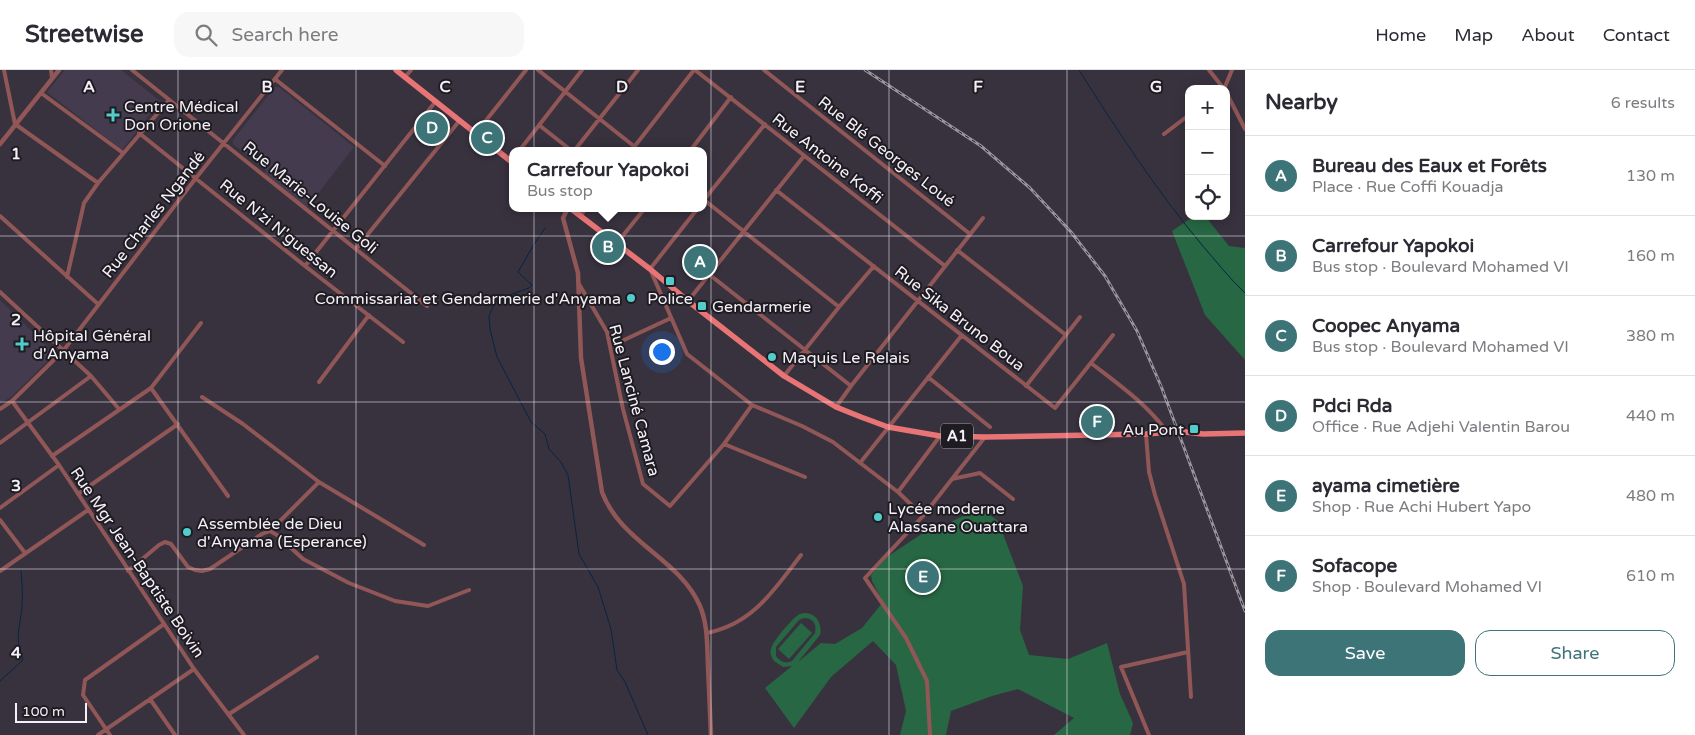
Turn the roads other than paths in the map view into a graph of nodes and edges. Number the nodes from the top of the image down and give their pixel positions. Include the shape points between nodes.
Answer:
1 (4, 70) edge
2 (51, 70) edge
3 (59, 70) edge
4 (132, 70) edge
5 (282, 70) edge
6 (396, 70) edge
7 (411, 70) edge
8 (526, 70) edge
9 (538, 70) edge
10 (582, 70) edge
11 (638, 70) edge
12 (694, 70) edge
13 (764, 70) edge
14 (1208, 70) edge
15 (1232, 70) edge
16 (406, 77) junction
17 (52, 78) junction
18 (275, 79) junction
19 (1221, 85) edge
20 (1226, 85) edge
21 (565, 92) junction
22 (40, 93) junction
23 (731, 97) junction
24 (168, 100) junction
25 (1230, 100) edge
26 (436, 101) junction
27 (600, 118) junction
28 (1185, 118) edge
29 (460, 120) junction
30 (15, 124) junction
31 (765, 124) junction
32 (539, 125) junction
33 (1245, 129) edge
34 (139, 133) junction
35 (476, 133) junction
36 (1164, 134) dead end
37 (0, 144) edge
38 (224, 144) junction
39 (634, 146) joint
40 (522, 147) edge
41 (568, 147) edge
42 (576, 147) edge
43 (693, 147) edge
44 (123, 152) junction
45 (804, 156) junction
46 (509, 159) edge
47 (385, 166) junction
48 (196, 178) junction
49 (98, 183) junction
50 (776, 190) junction
51 (707, 195) edge
52 (707, 203) edge
53 (567, 212) edge
54 (576, 212) edge
55 (583, 212) edge
56 (641, 212) edge
57 (695, 212) edge
58 (581, 215) junction
59 (0, 216) edge
60 (983, 218) dead end
61 (333, 230) junction
62 (744, 232) junction
63 (970, 234) junction
64 (617, 243) junction
65 (356, 249) junction
66 (957, 250) junction
67 (305, 266) junction
68 (874, 266) junction
69 (945, 266) junction
70 (650, 269) junction
71 (710, 275) junction
72 (67, 277) junction
73 (579, 283) junction
74 (0, 292) edge
75 (688, 301) junction
76 (918, 302) junction
77 (98, 304) junction
78 (427, 306) dead end
79 (839, 307) junction
80 (369, 315) junction
81 (1080, 317) dead end
82 (671, 318) junction
83 (201, 323) dead end
84 (962, 335) junction
85 (1066, 335) junction
86 (1113, 335) dead end
87 (624, 340) dead end
88 (403, 342) dead end
89 (805, 350) junction
90 (63, 351) junction
91 (1090, 363) junction
92 (91, 376) junction
93 (784, 376) junction
94 (928, 377) junction
95 (319, 382) dead end
96 (851, 386) junction
97 (1026, 386) junction
98 (151, 388) junction
99 (202, 397) dead end
100 (12, 400) junction
101 (752, 405) junction
102 (836, 407) junction
103 (0, 409) edge
104 (119, 409) junction
105 (28, 422) junction
106 (178, 424) junction
107 (888, 427) junction
108 (990, 427) dead end
109 (1169, 432) junction
110 (1245, 432) edge
111 (1146, 434) junction
112 (940, 436) junction
113 (985, 437) junction
114 (0, 442) edge
115 (724, 444) junction
116 (52, 456) junction
117 (860, 463) junction
118 (59, 466) junction
119 (805, 477) dead end
120 (952, 479) junction
121 (319, 482) junction
122 (898, 492) junction
123 (78, 494) junction
124 (228, 496) dead end
125 (1013, 499) dead end
126 (0, 508) edge
127 (88, 510) junction
128 (923, 516) junction
129 (0, 520) edge
130 (270, 531) junction
131 (424, 545) dead end
132 (24, 553) junction
133 (801, 555) dead end
134 (0, 570) edge
135 (128, 571) junction
136 (469, 590) dead end
137 (164, 624) junction
138 (707, 634) junction
139 (1188, 652) junction
140 (317, 657) dead end
141 (194, 669) junction
142 (1191, 697) dead end
143 (150, 699) junction
144 (228, 714) junction
145 (106, 730) junction
146 (98, 735) edge
147 (110, 735) edge
148 (175, 735) edge
149 (244, 735) edge
150 (712, 735) edge
151 (930, 735) edge
152 (1149, 735) edge

1 - 30 street
2 - 17 street
3 - 17 street
4 - 24 street, Rue Marie-Louise Goli
5 - 18 street, Rue Charles Ngandé
6 - 16 main road
7 - 16 street
8 - 35 street
9 - 21 street
10 - 21 street
11 - 27 street
12 - 23 street, Rue Antoine Koffi
12 - 39 street
13 - 63 street, Rue Blé Georges Loué
14 - 19 street
15 - 20 street
16 - 26 main road
17 - 22 street
18 - 38 street, Rue Charles Ngandé
18 - 47 street
21 - 27 street
21 - 32 street
22 - 30 street
22 - 44 street
23 - 31 street, Rue Antoine Koffi
23 - 43 street
24 - 34 street
24 - 38 street, Rue Marie-Louise Goli
25 - 33 street
26 - 29 main road
26 - 47 street
27 - 39 street
27 - 42 street
28 - 36 street
29 - 35 main road
29 - 65 street
30 - 37 street
30 - 49 street
31 - 45 street, Rue Antoine Koffi
31 - 51 street
32 - 40 street
32 - 41 street
34 - 44 street
34 - 48 street, Rue N'zi N'guessan
35 - 46 main road
38 - 48 street, Rue Charles Ngandé
38 - 61 street, Rue Marie-Louise Goli
44 - 49 street
45 - 50 street
45 - 69 street, Rue Antoine Koffi
47 - 61 street
48 - 67 street, Rue N'zi N'guessan
48 - 77 street, Rue Charles Ngandé
49 - 72 street via 84,204
50 - 62 street
50 - 68 street, Rue Sika Bruno Boua
52 - 62 street
53 - 73 street via 563,218
54 - 58 main road, A1
55 - 58 street
56 - 64 street
57 - 70 street
58 - 64 main road, A1
59 - 72 street
60 - 63 street
61 - 65 street, Rue Marie-Louise Goli
61 - 67 street
62 - 71 street
62 - 79 street
63 - 66 street
64 - 70 main road, A1
65 - 78 street, Rue Marie-Louise Goli
66 - 69 street
66 - 85 street
67 - 80 street, Rue N'zi N'guessan
68 - 76 street, Rue Sika Bruno Boua
68 - 79 street
69 - 76 street
70 - 75 main road, A1
70 - 82 street
71 - 75 street
71 - 89 street
72 - 77 street
73 - 115 street, Rue Lanciné Camara via 607,332 642,484 670,506
73 - 138 street via 580,358 602,492 626,530 672,568 694,594 701,607
74 - 90 street
75 - 93 main road, A1
76 - 84 street, Rue Sika Bruno Boua
76 - 96 street
77 - 90 street, Rue Charles Ngandé
79 - 89 street
80 - 88 street, Rue N'zi N'guessan
80 - 95 street
81 - 85 street
82 - 87 street
82 - 101 street via 687,354
83 - 98 street
84 - 94 street
84 - 97 street, Rue Sika Bruno Boua
85 - 97 street
86 - 91 street, Rue Sika Bruno Boua
89 - 93 street
89 - 96 street
90 - 92 street
90 - 100 street, Rue Charles Ngandé
91 - 97 street, Rue Sika Bruno Boua via 1054,408
91 - 109 street via 1140,402
92 - 104 street
92 - 105 street
93 - 102 main road, A1
94 - 107 street
94 - 108 street
96 - 102 street
98 - 104 street
98 - 106 street
99 - 121 street
100 - 103 street, Rue Charles Ngandé
100 - 105 street, Rue Mgr Jean-Baptiste Boivin
101 - 115 street, Rue Lanciné Camara
101 - 117 street via 833,442
102 - 107 main road, A1
104 - 116 street
105 - 114 street
105 - 116 street, Rue Mgr Jean-Baptiste Boivin
106 - 123 street
106 - 124 street
107 - 112 main road, A1
107 - 117 street
109 - 110 main road, A1, bridge
109 - 111 main road, A1
111 - 113 main road, A1
111 - 139 street via 1154,495 1184,584
112 - 113 main road, A1
112 - 122 street
113 - 120 street
115 - 119 street
116 - 118 street, Rue Mgr Jean-Baptiste Boivin
117 - 122 street
118 - 123 street, Rue Mgr Jean-Baptiste Boivin
118 - 126 street
120 - 125 street via 980,473
120 - 128 street
121 - 130 street
121 - 131 street
122 - 128 street
123 - 127 street, Rue Mgr Jean-Baptiste Boivin
127 - 132 street
127 - 135 street, Rue Mgr Jean-Baptiste Boivin
128 - 151 street via 865,578 906,638 926,681
129 - 132 street
130 - 135 street via 210,569 195,570 188,566 172,544 165,542
130 - 136 street via 303,560 395,601 428,606
132 - 134 street
133 - 138 street via 777,587 746,618
135 - 137 street, Rue Mgr Jean-Baptiste Boivin
137 - 141 street, Rue Mgr Jean-Baptiste Boivin
137 - 145 street via 85,680 83,695
138 - 150 street
139 - 142 street
139 - 152 street via 1121,667
140 - 144 street
141 - 143 street
141 - 144 street, Rue Mgr Jean-Baptiste Boivin
143 - 145 street
143 - 148 street
144 - 149 street, Rue Mgr Jean-Baptiste Boivin
145 - 146 street
145 - 147 street

